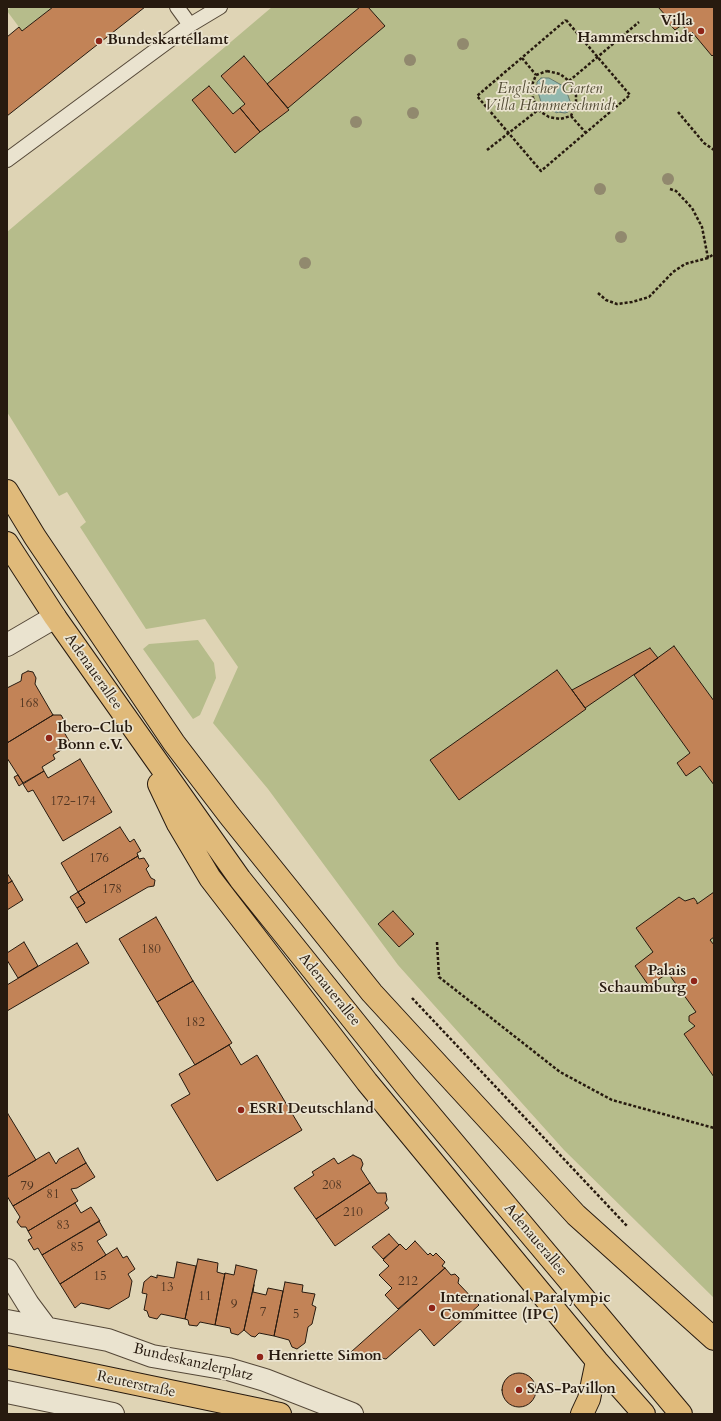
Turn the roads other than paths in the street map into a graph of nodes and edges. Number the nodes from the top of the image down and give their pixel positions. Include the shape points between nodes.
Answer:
1 (177, 7) edge
2 (220, 7) edge
3 (190, 25) junction
4 (7, 160) edge
5 (7, 491) edge
6 (7, 543) edge
7 (55, 617) junction
8 (7, 644) edge
9 (142, 742) junction
10 (7, 1270) edge
11 (7, 1320) edge
12 (46, 1328) junction
13 (714, 1339) edge
14 (7, 1357) edge
15 (597, 1361) junction
16 (7, 1392) edge
17 (273, 1412) edge
18 (113, 1414) edge
19 (352, 1414) edge
20 (582, 1414) edge
21 (644, 1414) edge
22 (681, 1414) edge

1 - 3 lane
2 - 3 lane
3 - 4 lane
5 - 13 main road, Adenauerallee via 174,743 228,815 372,993 576,1214
6 - 7 main road, Adenauerallee
7 - 8 street
7 - 9 main road, Adenauerallee
9 - 15 main road via 175,817 210,878 367,1082
9 - 22 main road, Adenauerallee via 240,878 406,1086
10 - 12 street
11 - 12 street, Bundeskanzlerplatz
12 - 19 street, Bundeskanzlerplatz via 108,1340 152,1356 228,1369 265,1380
14 - 17 main road, Reuterstraße
15 - 20 main road via 589,1400
15 - 21 main road
16 - 18 street

